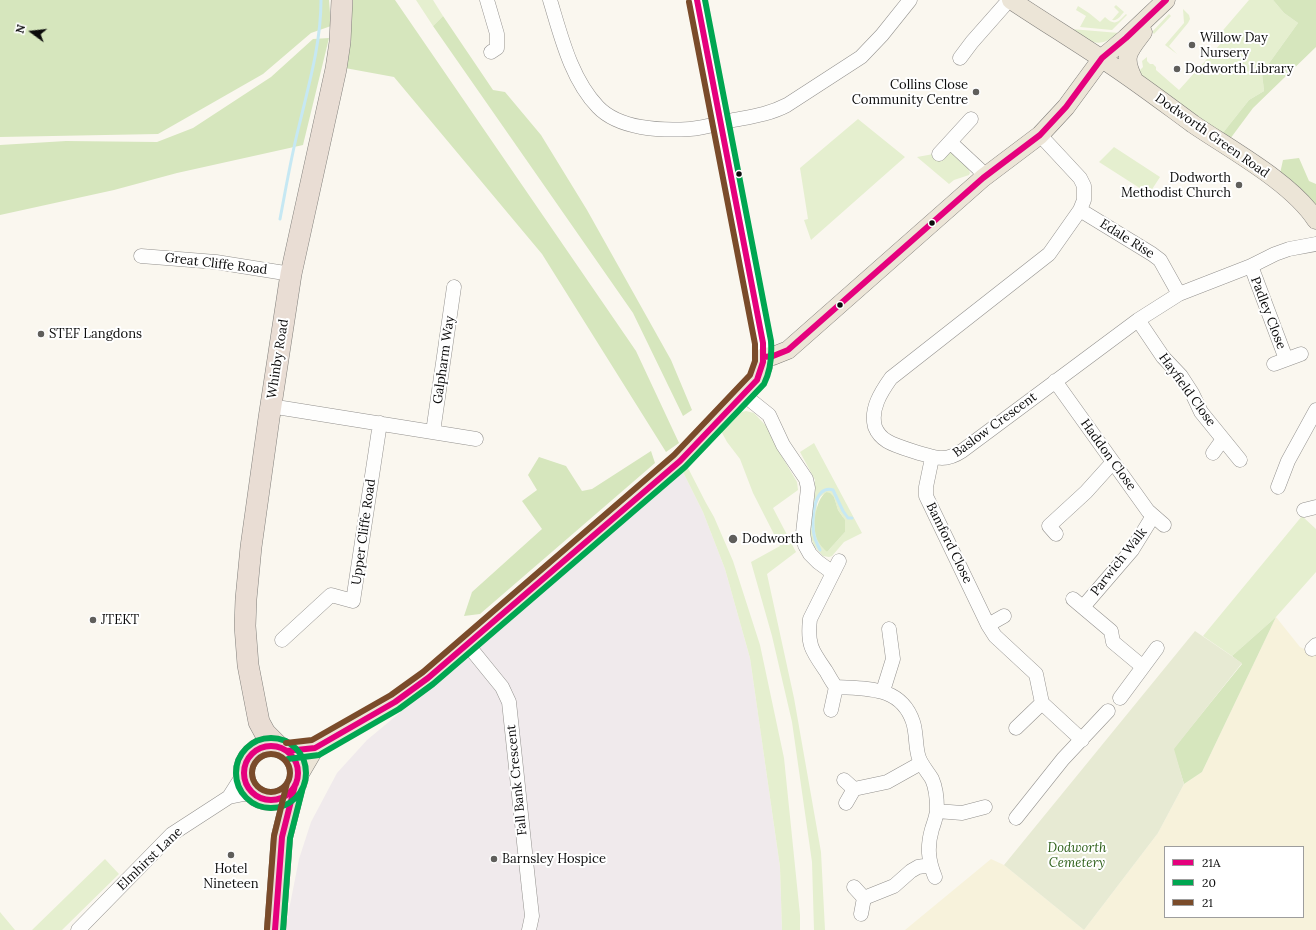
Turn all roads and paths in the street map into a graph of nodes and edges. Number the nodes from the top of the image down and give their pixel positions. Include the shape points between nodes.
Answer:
1 (342, 0) edge
2 (487, 0) edge
3 (550, 0) edge
4 (697, 0) edge
5 (910, 0) edge
6 (1010, 0) edge
7 (1166, 0) edge
8 (1152, 14) junction
9 (490, 52) dead end
10 (960, 58) dead end
11 (1102, 58) junction
12 (1134, 80) junction
13 (971, 119) dead end
14 (721, 123) junction
15 (1040, 135) junction
16 (950, 142) junction
17 (939, 154) dead end
18 (983, 178) junction
19 (1080, 210) junction
20 (1316, 220) edge
21 (1316, 244) edge
22 (141, 256) dead end
23 (1251, 266) junction
24 (291, 274) junction
25 (454, 287) dead end
26 (1180, 294) junction
27 (1138, 320) junction
28 (1301, 354) dead end
29 (764, 357) junction
30 (1055, 381) junction
31 (744, 395) junction
32 (270, 406) junction
33 (1316, 410) edge
34 (380, 424) junction
35 (433, 432) junction
36 (476, 439) dead end
37 (1223, 439) junction
38 (1213, 453) dead end
39 (932, 458) junction
40 (1240, 460) dead end
41 (1114, 462) junction
42 (1278, 487) dead end
43 (1159, 521) joint
44 (1056, 534) dead end
45 (1004, 616) dead end
46 (988, 624) junction
47 (889, 630) dead end
48 (282, 640) dead end
49 (467, 644) junction
50 (1157, 648) dead end
51 (1143, 667) junction
52 (836, 687) junction
53 (883, 691) junction
54 (1120, 698) dead end
55 (1042, 702) junction
56 (831, 710) dead end
57 (1108, 711) dead end
58 (259, 722) junction
59 (1016, 728) dead end
60 (1082, 740) junction
61 (315, 748) junction
62 (283, 749) junction
63 (248, 760) junction
64 (922, 763) junction
65 (297, 781) junction
66 (257, 796) junction
67 (228, 797) junction
68 (846, 803) dead end
69 (985, 807) dead end
70 (937, 811) junction
71 (1016, 818) dead end
72 (282, 837) junction
73 (854, 886) dead end
74 (864, 898) junction
75 (861, 914) dead end
76 (87, 927) edge
77 (276, 930) edge
78 (529, 930) edge

1 - 24 highway, Whinby Road via 336,69
2 - 9 street via 497,34 497,48
3 - 14 street via 573,67 584,91 599,108 616,119 650,128 691,129
4 - 14 street
5 - 14 street via 872,46 839,73 780,109
6 - 10 street via 977,43
6 - 11 main road, Dodworth Green Road
7 - 8 main road
8 - 11 main road
8 - 12 main road via 1142,33 1129,49 1128,69
11 - 12 main road, Dodworth Green Road
11 - 15 main road via 1066,107
12 - 20 main road, Dodworth Green Road via 1283,186
13 - 16 street
14 - 29 street via 762,332
15 - 18 main road
15 - 19 street, Baslow Crescent via 1080,178 1084,186 1084,200
16 - 17 street
16 - 18 street via 979,169
18 - 29 main road via 788,350
19 - 26 street, Edale Rise via 1160,260
19 - 39 street, Baslow Crescent via 1049,254 891,378 881,393 874,417 875,428 881,436 887,441
21 - 23 street, Baslow Crescent via 1289,249
22 - 24 street, Great Cliffe Road via 216,262
23 - 26 street, Baslow Crescent
23 - 28 street, Padley Close via 1280,362
24 - 32 highway, Whinby Road
25 - 35 street, Galpharm Way
26 - 27 street, Baslow Crescent
27 - 30 street, Baslow Crescent
27 - 37 street, Hayfield Close via 1163,357 1181,376 1201,412
29 - 31 main road via 761,373
30 - 39 street, Baslow Crescent via 962,451 953,456
30 - 41 street, Haddon Close
31 - 49 main road via 680,461
31 - 52 street via 770,415 783,445 806,479 808,488 803,533 810,554 836,567 810,619 809,629 813,652
32 - 34 street
32 - 58 highway, Whinby Road via 246,599 248,665
33 - 42 street via 1288,461
34 - 35 street
34 - 48 street, Upper Cliffe Road via 354,600 331,595
35 - 36 street
37 - 38 street, Hayfield Close
37 - 40 street, Hayfield Close
39 - 46 street, Bamford Close via 926,496
41 - 43 street, Haddon Close
41 - 44 street via 1049,526
43 - 51 street, Parwich Walk via 1078,603 1112,631 1113,642
45 - 46 street
46 - 55 street, Bamford Close via 995,636 1036,674
47 - 53 street via 893,659
49 - 61 main road via 428,678 395,702
49 - 78 street, Fall Bank Crescent via 502,687 509,702 530,889 532,916
50 - 51 street
51 - 54 street
52 - 53 street
52 - 56 street
53 - 64 street via 900,702 908,712
55 - 59 street
55 - 60 street
57 - 60 street
58 - 62 highway, Whinby Road via 265,733
58 - 63 highway, Whinby Road
60 - 71 street via 1063,759
61 - 62 main road
61 - 65 main road
62 - 63 highway via 272,746 262,748
62 - 65 highway via 296,763
63 - 66 highway via 244,775 246,783
63 - 67 street, Elmhirst Lane
64 - 68 street via 887,782 849,785
64 - 70 street via 933,780
65 - 66 highway via 289,794 279,799 269,800
65 - 72 highway
66 - 67 street, Elmhirst Lane via 244,794
66 - 72 highway via 270,808
67 - 76 street, Elmhirst Lane via 172,834
69 - 70 street via 962,813
70 - 74 street via 928,845 932,871 918,867 894,886
72 - 77 highway
73 - 74 street
74 - 75 street

